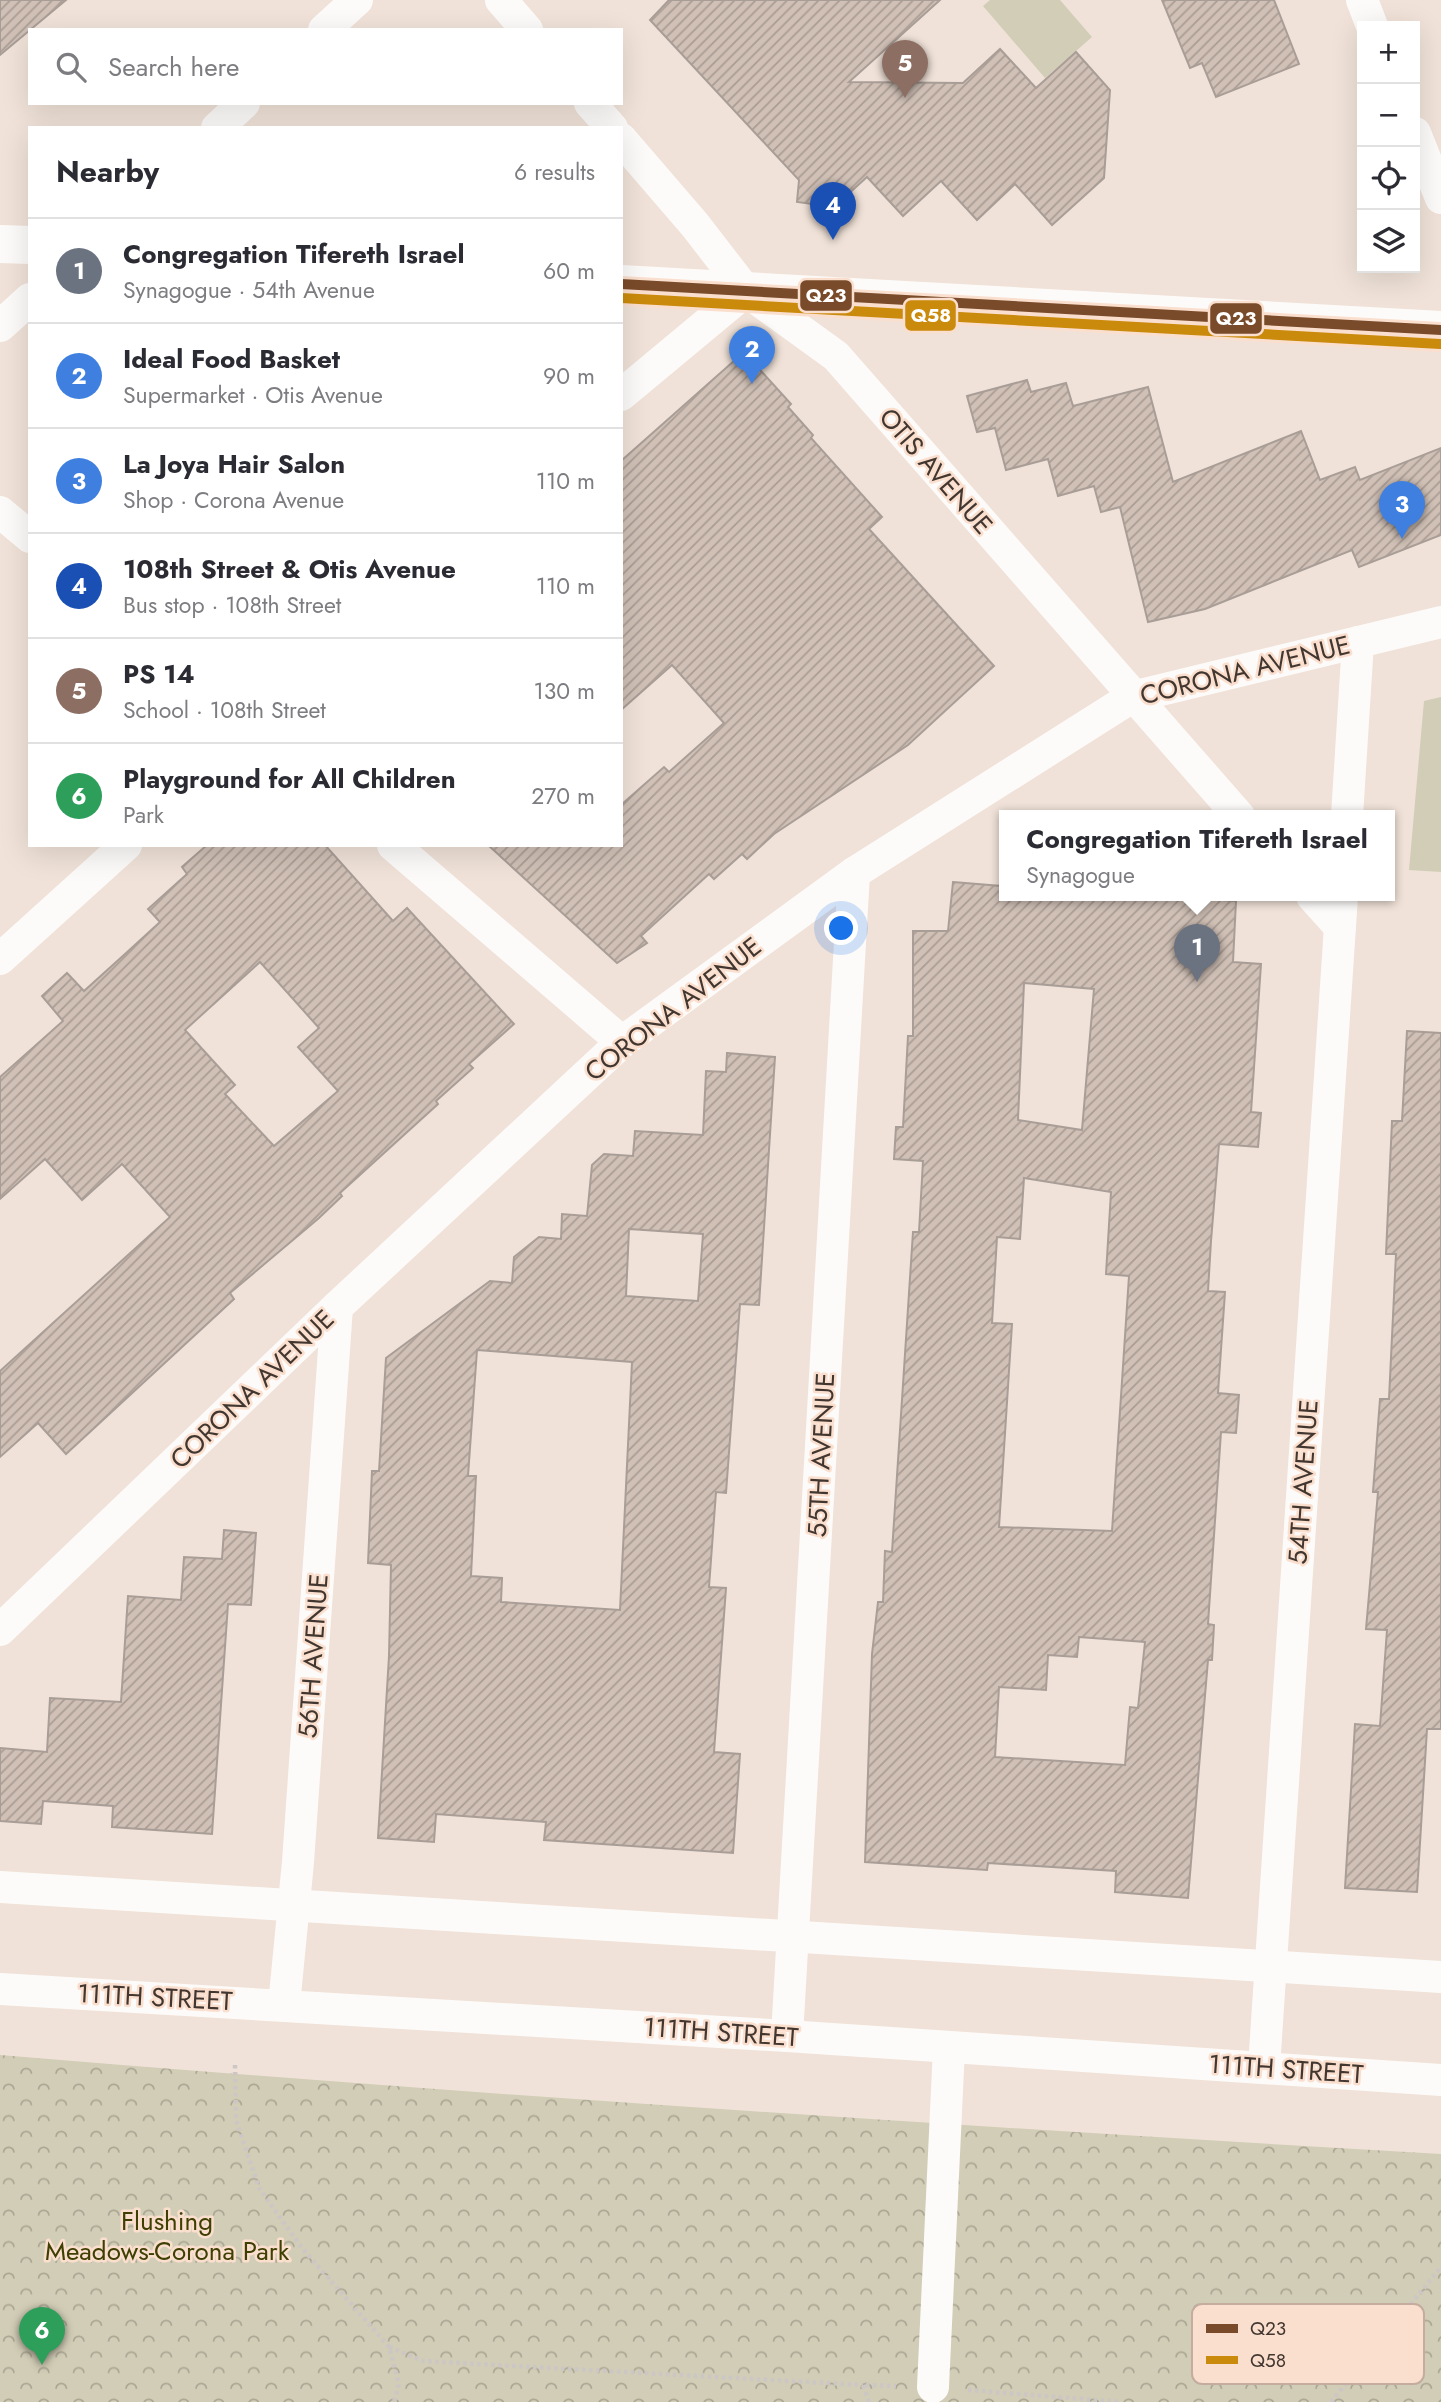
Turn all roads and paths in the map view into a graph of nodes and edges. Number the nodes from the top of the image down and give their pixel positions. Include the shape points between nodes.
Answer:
1 (357, 0) edge
2 (501, 0) edge
3 (1362, 0) edge
4 (1370, 21) edge
5 (326, 28) edge
6 (525, 28) edge
7 (242, 105) edge
8 (592, 105) edge
9 (219, 126) edge
10 (610, 126) edge
11 (623, 141) edge
12 (1426, 141) edge
13 (1441, 198) edge
14 (0, 244) edge
15 (28, 245) edge
16 (623, 284) edge
17 (747, 290) junction
18 (28, 301) edge
19 (0, 326) edge
20 (1441, 330) edge
21 (623, 393) edge
22 (0, 512) edge
23 (28, 535) edge
24 (1441, 622) edge
25 (1358, 642) junction
26 (1132, 697) junction
27 (1234, 810) edge
28 (1347, 810) edge
29 (124, 847) edge
30 (395, 847) edge
31 (854, 873) junction
32 (1317, 901) edge
33 (1342, 901) edge
34 (1340, 927) junction
35 (0, 959) edge
36 (621, 1042) junction
37 (337, 1307) junction
38 (0, 1630) edge
39 (0, 1887) edge
40 (294, 1906) junction
41 (793, 1938) junction
42 (1272, 1967) junction
43 (1441, 1977) edge
44 (0, 1989) edge
45 (284, 2005) junction
46 (787, 2036) junction
47 (949, 2048) junction
48 (235, 2065) dead end
49 (1264, 2067) junction
50 (1441, 2080) edge
51 (1441, 2267) edge
52 (1411, 2304) edge
53 (388, 2347) junction
54 (1346, 2384) edge
55 (863, 2385) junction
56 (933, 2387) junction
57 (394, 2402) edge
58 (869, 2402) edge
59 (1120, 2402) edge
60 (1331, 2402) edge

1 - 5 street
2 - 6 street
3 - 4 street
7 - 9 street
8 - 10 street
11 - 17 street, OTIS AVENUE
12 - 13 street
14 - 15 main road
16 - 17 main road
17 - 20 main road
17 - 21 street
17 - 26 street, OTIS AVENUE via 836,356
18 - 19 street
22 - 23 street
24 - 25 street, CORONA AVENUE
25 - 26 street, CORONA AVENUE
25 - 28 street
26 - 27 street, OTIS AVENUE
26 - 31 street, CORONA AVENUE
29 - 35 street
30 - 36 street
31 - 36 street, CORONA AVENUE
31 - 41 street, 55TH AVENUE
32 - 34 street
33 - 34 street, 54TH AVENUE
34 - 42 street, 54TH AVENUE
36 - 37 street, CORONA AVENUE
37 - 38 street, CORONA AVENUE
37 - 40 street, 56TH AVENUE
39 - 40 street
40 - 41 street
40 - 45 street, 56TH AVENUE
41 - 42 street
41 - 46 street, 55TH AVENUE
42 - 43 street
42 - 49 street, 54TH AVENUE
44 - 45 street, 111TH STREET
45 - 46 street, 111TH STREET
46 - 47 street, 111TH STREET
47 - 49 street, 111TH STREET
47 - 56 street
48 - 53 path via 236,2120 259,2188 302,2248
49 - 50 street, 111TH STREET
51 - 52 path
53 - 55 path via 424,2361
53 - 57 path via 399,2384
54 - 60 path
55 - 56 path
55 - 58 path
56 - 59 path

